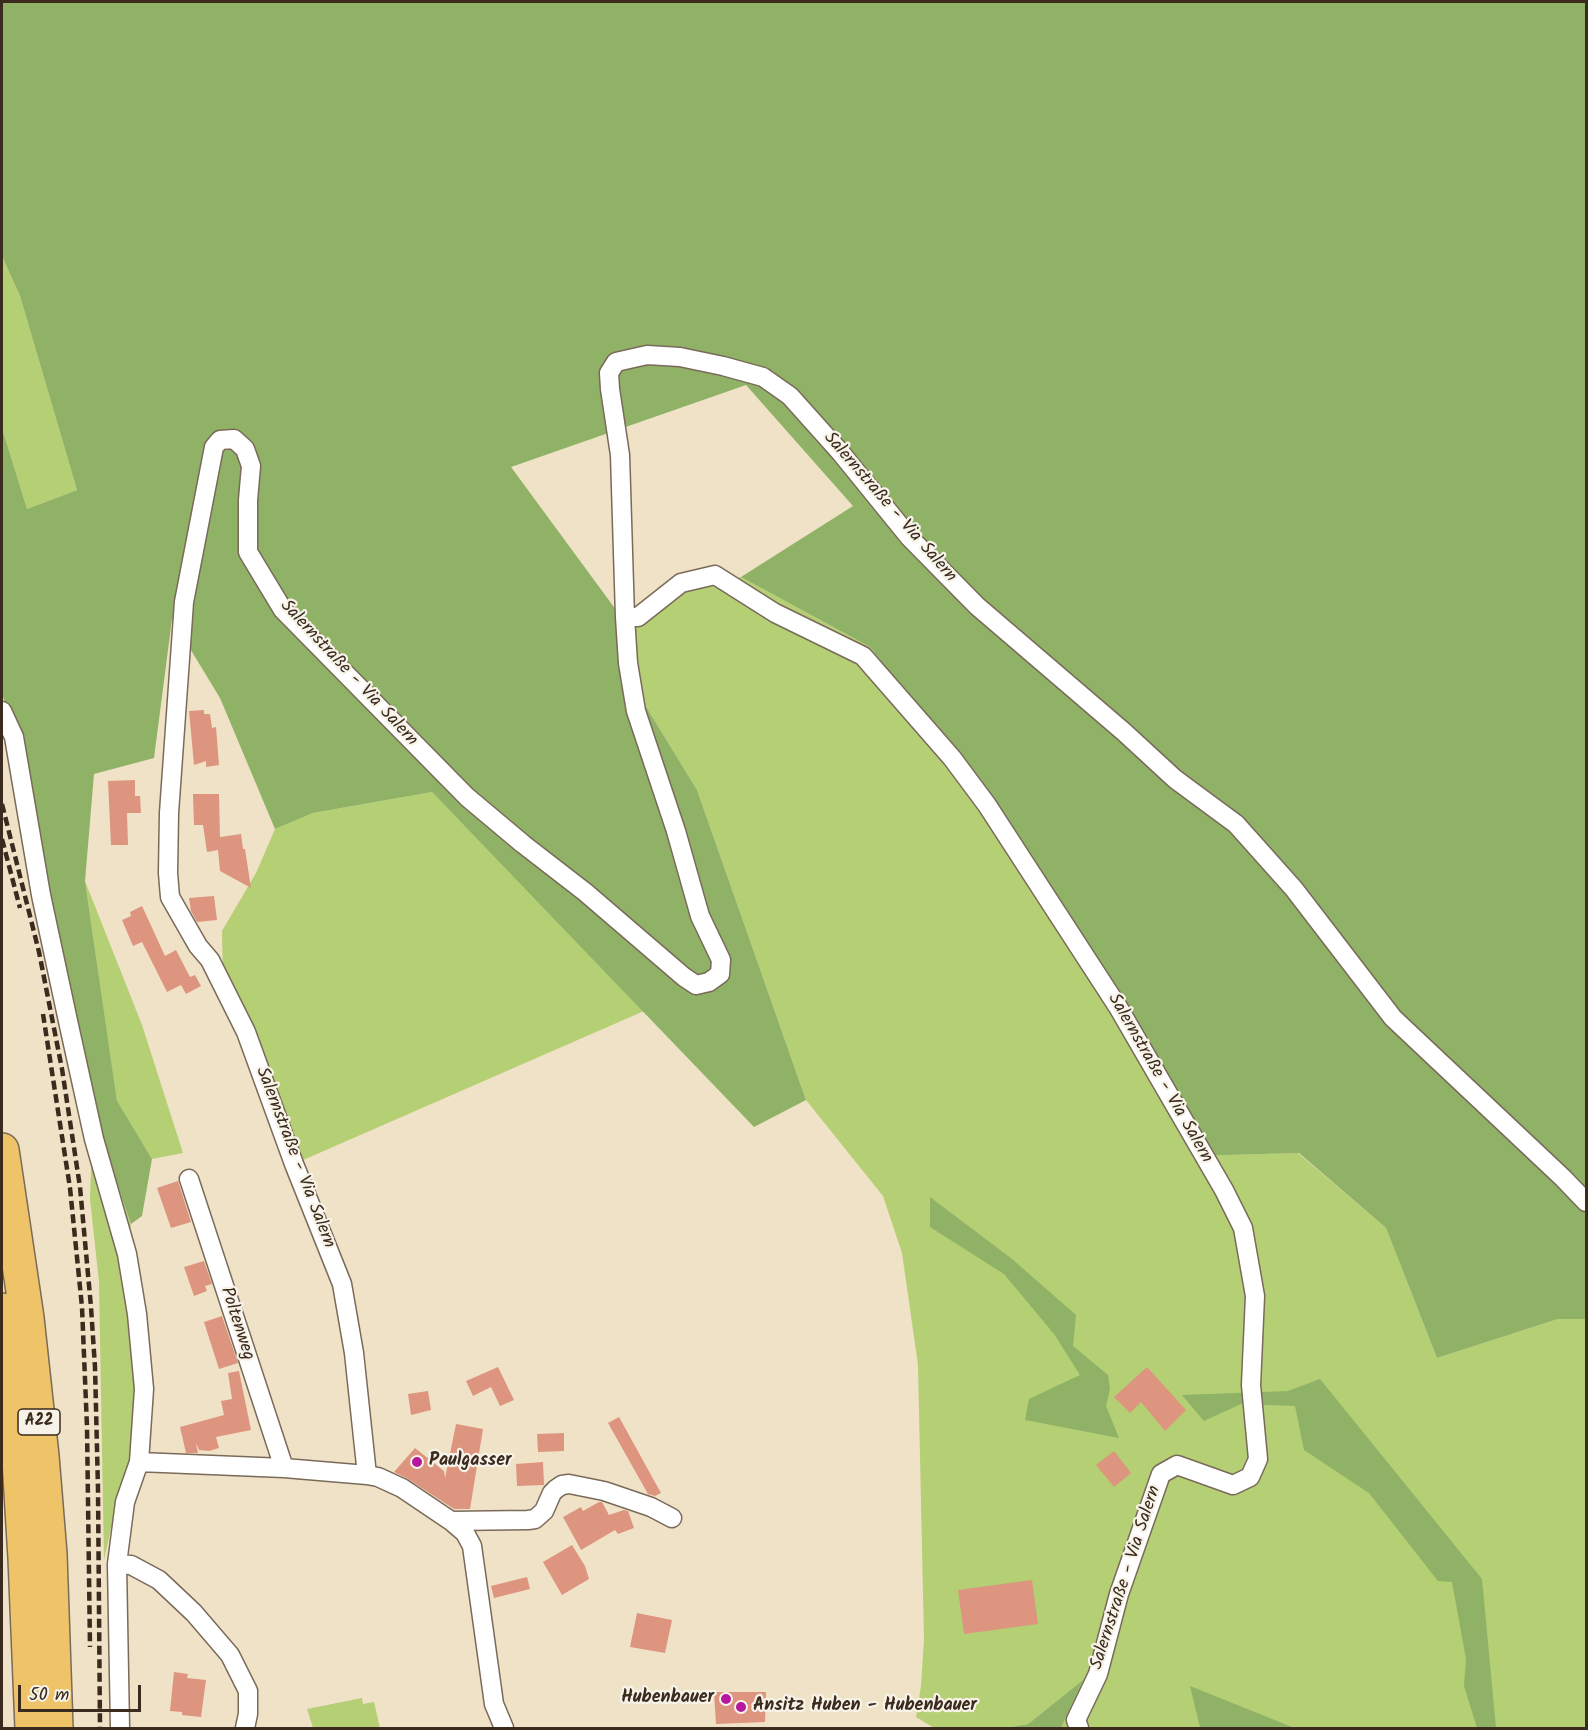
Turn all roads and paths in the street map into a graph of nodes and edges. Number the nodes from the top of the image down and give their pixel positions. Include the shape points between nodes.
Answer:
1 (625, 617) junction
2 (2, 711) edge
3 (2, 1150) edge
4 (189, 1179) dead end
5 (1587, 1202) edge
6 (2, 1310) edge
7 (139, 1462) junction
8 (284, 1468) junction
9 (367, 1475) junction
10 (672, 1518) dead end
11 (451, 1521) junction
12 (484, 1521) junction
13 (472, 1546) junction
14 (117, 1564) junction
15 (32, 1728) edge
16 (56, 1728) edge
17 (120, 1728) edge
18 (245, 1728) edge
19 (504, 1728) edge
20 (1078, 1728) edge

1 - 5 street, Salernstraße - Via Salern via 620,455 609,373 616,362 647,355 680,357 763,377 790,396 910,538 977,606 1175,779 1236,824 1294,889 1394,1018
1 - 9 street, Salernstraße - Via Salern via 636,711 700,916 721,960 720,974 696,985 466,797 283,610 248,552 251,466 245,449 234,439 220,440 214,447 184,602 169,813 170,897 210,960 246,1032 342,1284
1 - 20 street, Salernstraße - Via Salern via 638,617 681,583 715,575 775,613 863,656 952,758 987,805 1118,1007 1243,1228 1255,1296 1251,1385 1258,1459 1250,1478 1233,1485 1177,1465 1161,1474 1119,1594 1098,1674 1076,1720
2 - 7 street via 14,737 41,895 94,1139 127,1254 144,1389
3 - 16 highway, A22 via 27,1318 42,1456
4 - 8 street, Poltenweg
6 - 15 highway, A22 via 19,1460
7 - 8 street
7 - 14 street via 125,1502
8 - 9 street
9 - 11 street via 402,1488
10 - 12 street via 651,1506 569,1484 552,1493 535,1519
11 - 12 street
11 - 13 street via 465,1533
12 - 13 street
13 - 19 street via 494,1704
14 - 17 street
14 - 18 street via 131,1565 159,1580 194,1612 230,1654 248,1691

